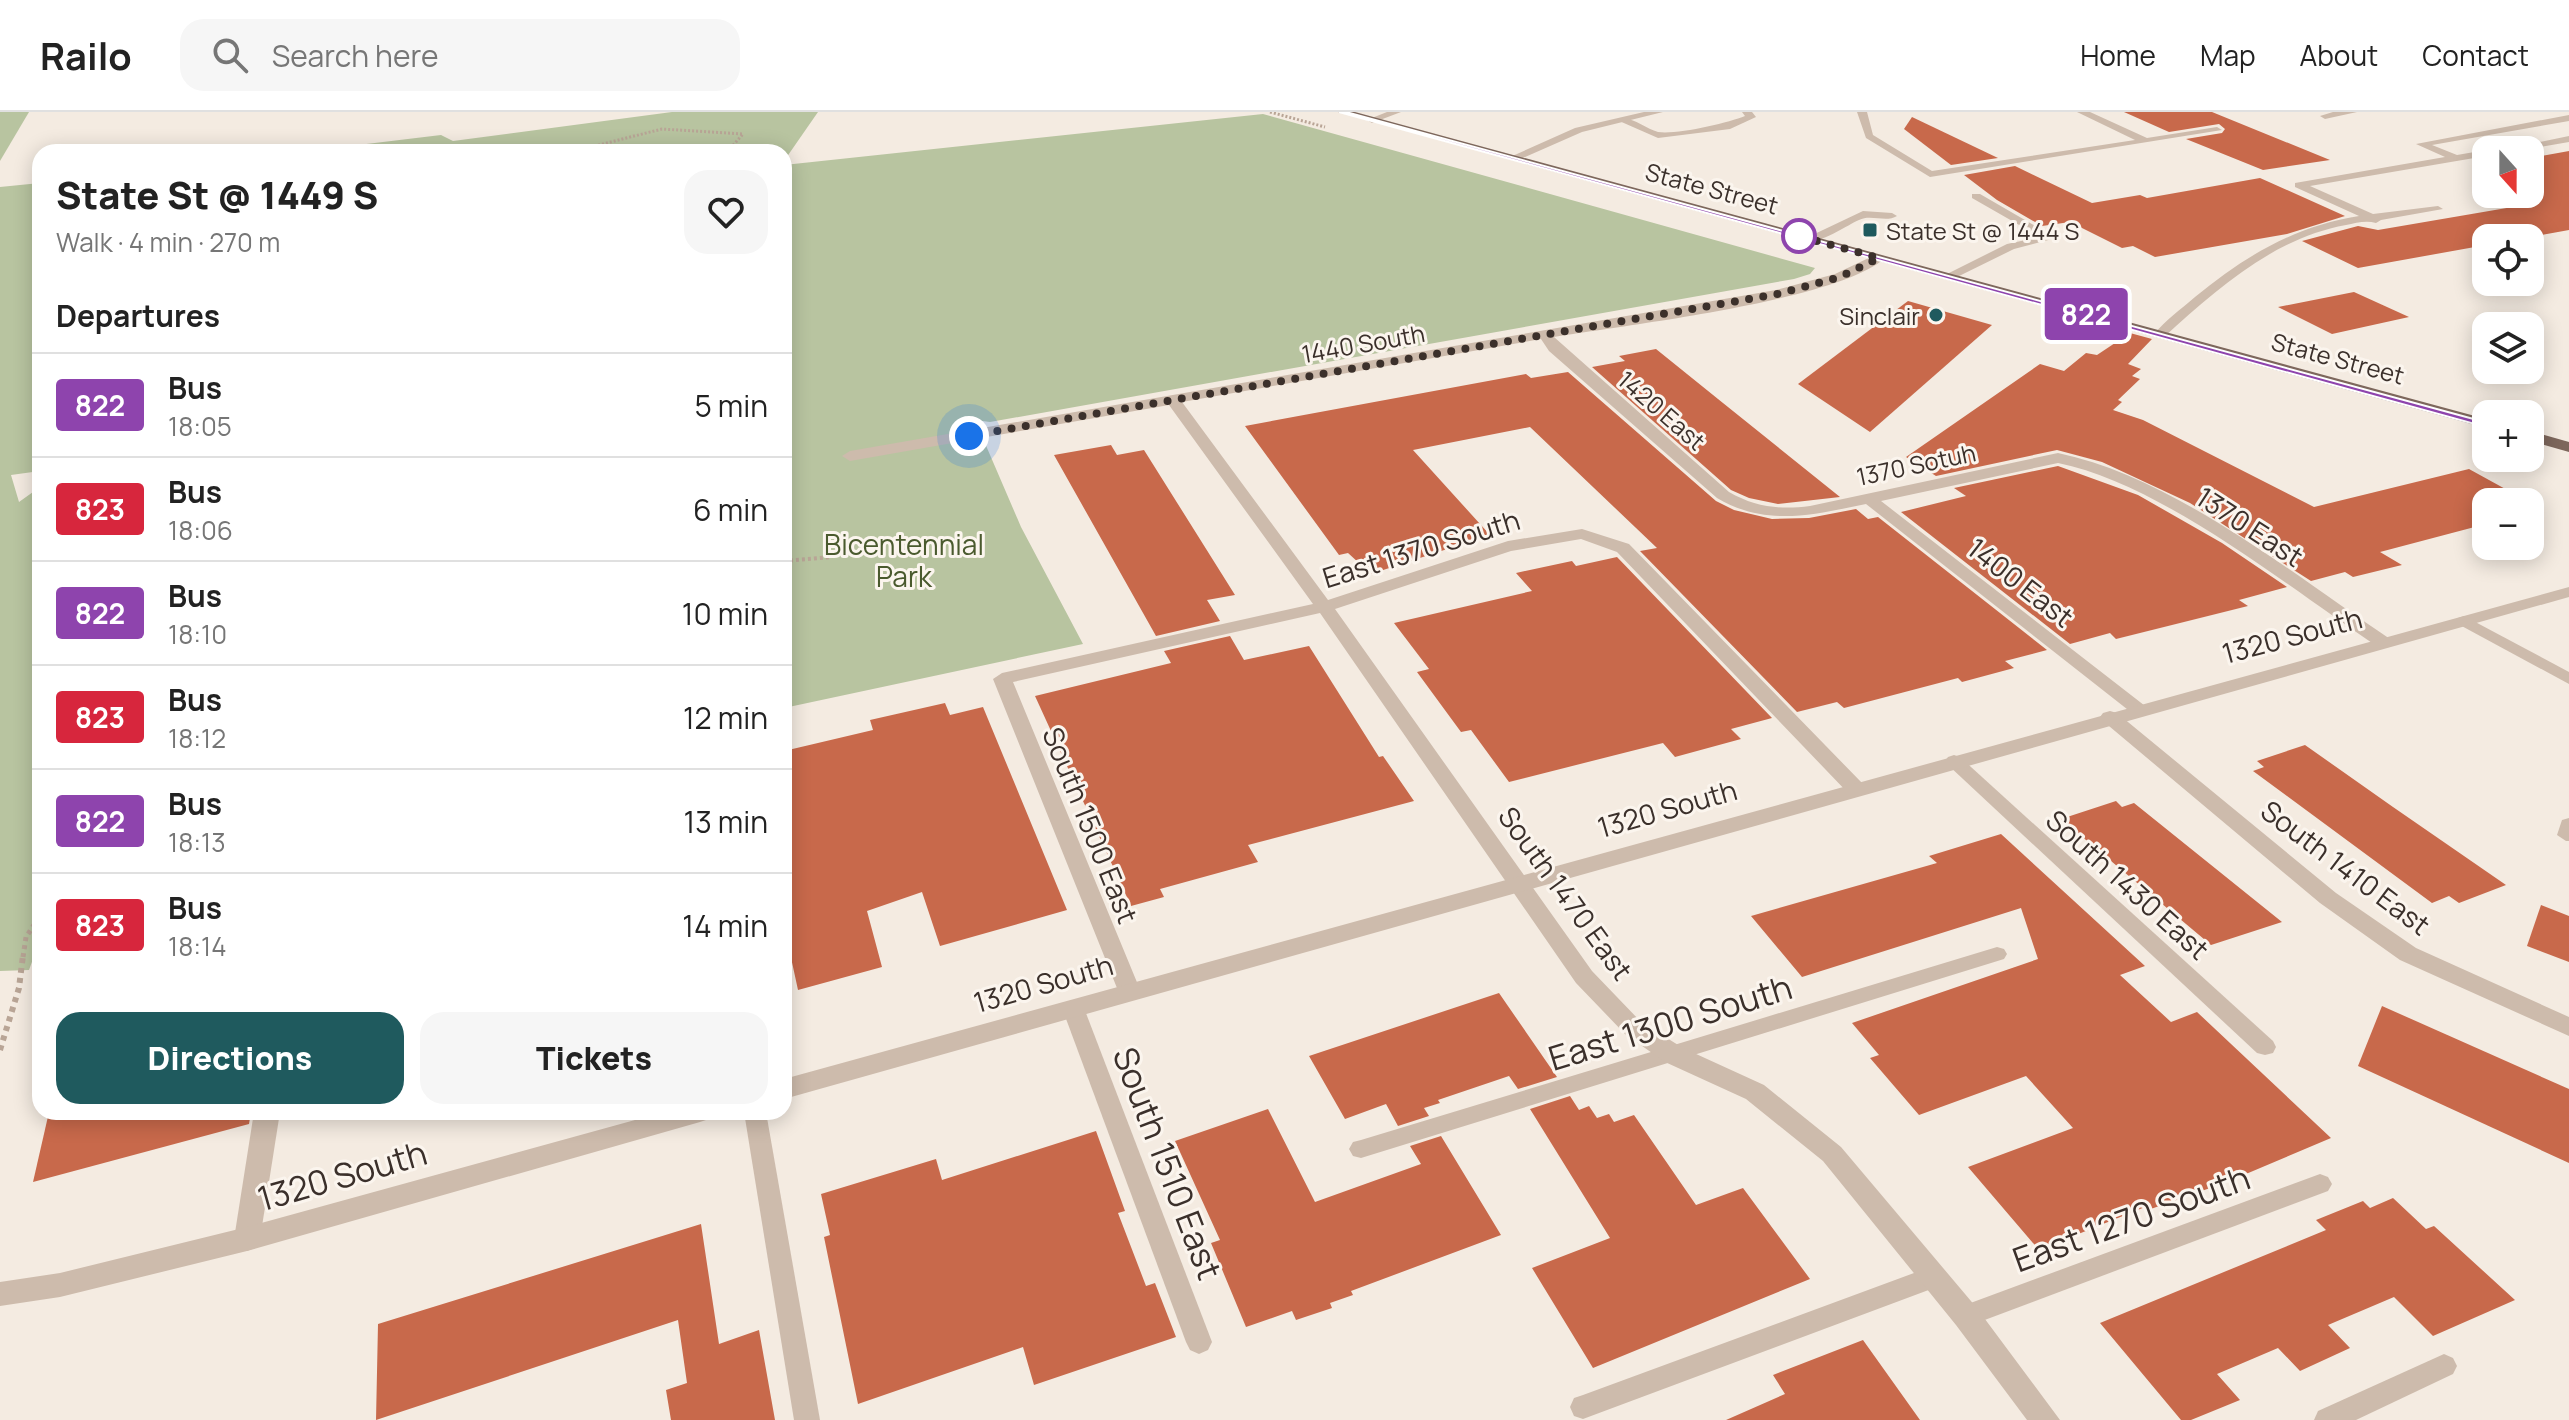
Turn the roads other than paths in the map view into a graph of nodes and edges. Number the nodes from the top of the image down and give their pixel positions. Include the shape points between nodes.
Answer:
1 (1343, 112) edge
2 (1396, 112) edge
3 (1658, 112) edge
4 (1747, 112) edge
5 (1862, 112) edge
6 (2082, 112) edge
7 (2352, 112) edge
8 (2325, 116) dead end
9 (2569, 118) edge
10 (1372, 120) junction
11 (1622, 120) junction
12 (2217, 130) dead end
13 (2569, 139) edge
14 (2146, 141) junction
15 (2544, 143) edge
16 (2472, 155) edge
17 (1514, 158) junction
18 (2457, 158) junction
19 (1976, 196) dead end
20 (2438, 209) dead end
21 (1892, 216) dead end
22 (2376, 220) junction
23 (1810, 239) junction
24 (1879, 258) junction
25 (1949, 277) junction
26 (1544, 333) junction
27 (2160, 334) junction
28 (1173, 400) junction
29 (2472, 420) edge
30 (2544, 440) edge
31 (2569, 447) edge
32 (850, 456) dead end
33 (2084, 461) joint
34 (1868, 498) junction
35 (1757, 511) joint
36 (2569, 592) edge
37 (1324, 607) junction
38 (2464, 621) junction
39 (2384, 643) junction
40 (1002, 679) joint
41 (2569, 679) edge
42 (2139, 709) junction
43 (2110, 717) junction
44 (1954, 761) junction
45 (1856, 789) junction
46 (1520, 883) junction
47 (1997, 954) dead end
48 (1129, 992) junction
49 (1073, 1008) junction
50 (2569, 1027) edge
51 (2265, 1047) dead end
52 (1674, 1055) junction
53 (792, 1087) edge
54 (266, 1120) edge
55 (668, 1120) edge
56 (756, 1120) edge
57 (1361, 1149) dead end
58 (2320, 1184) dead end
59 (247, 1239) junction
60 (1933, 1277) junction
61 (0, 1294) edge
62 (1966, 1316) junction
63 (1199, 1342) dead end
64 (2444, 1366) dead end
65 (1583, 1407) dead end
66 (807, 1420) edge
67 (2045, 1420) edge
68 (2327, 1420) edge

1 - 10 main road, State Street
2 - 10 lane
3 - 11 street
4 - 11 lane via 1751,117 1730,126 1658,135
5 - 14 lane via 1869,136 1930,174
6 - 14 lane
7 - 8 lane
9 - 18 lane via 2421,144
10 - 17 main road, State Street
11 - 17 street via 1579,130
12 - 14 lane
13 - 15 lane
16 - 18 lane
17 - 23 main road, State Street
18 - 22 lane via 2299,185
19 - 25 lane via 2050,238 2011,246
20 - 22 lane
21 - 23 lane via 1863,214
22 - 27 lane via 2307,232 2275,246 2198,299
23 - 24 main road, State Street
24 - 25 main road, State Street
24 - 26 street, 1440 South via 1807,287
25 - 27 main road, State Street
26 - 28 street, 1440 South
26 - 35 street, 1420 East via 1554,348 1723,495
27 - 29 main road, State Street
28 - 32 street, 1440 South
28 - 37 street, South 1470 East
30 - 31 main road
33 - 34 street, 1370 Sotuh via 2058,458
33 - 39 street, 1370 East via 2181,511
34 - 35 street, 1370 Sotuh via 1792,514
34 - 42 street, 1400 East
36 - 38 street, 1320 South
37 - 40 street, East 1370 South
37 - 45 street, East 1370 South via 1508,546 1582,534 1623,548
37 - 46 street, South 1470 East
38 - 39 street, 1320 South
38 - 41 lane
39 - 42 street, 1320 South
40 - 48 street, South 1500 East
42 - 43 street, 1320 South
43 - 44 street, 1320 South
43 - 50 street, South 1410 East via 2328,898 2408,954
44 - 45 street, 1320 South
44 - 51 lane, South 1430 East
45 - 46 street, 1320 South
46 - 48 street, 1320 South
46 - 52 street, South 1470 East via 1584,977 1633,1028
47 - 52 lane, East 1300 South
48 - 49 street, 1320 South
49 - 53 street, 1320 South
49 - 63 lane, South 1510 East
52 - 57 lane, East 1300 South
52 - 60 street, South 1470 East via 1755,1092 1832,1154
54 - 59 street
55 - 59 street, 1320 South
56 - 66 lane
58 - 62 lane, East 1270 South
59 - 61 street, 1320 South via 60,1285
60 - 62 street, South 1470 East
60 - 65 lane
62 - 67 street, South 1470 East
64 - 68 lane

